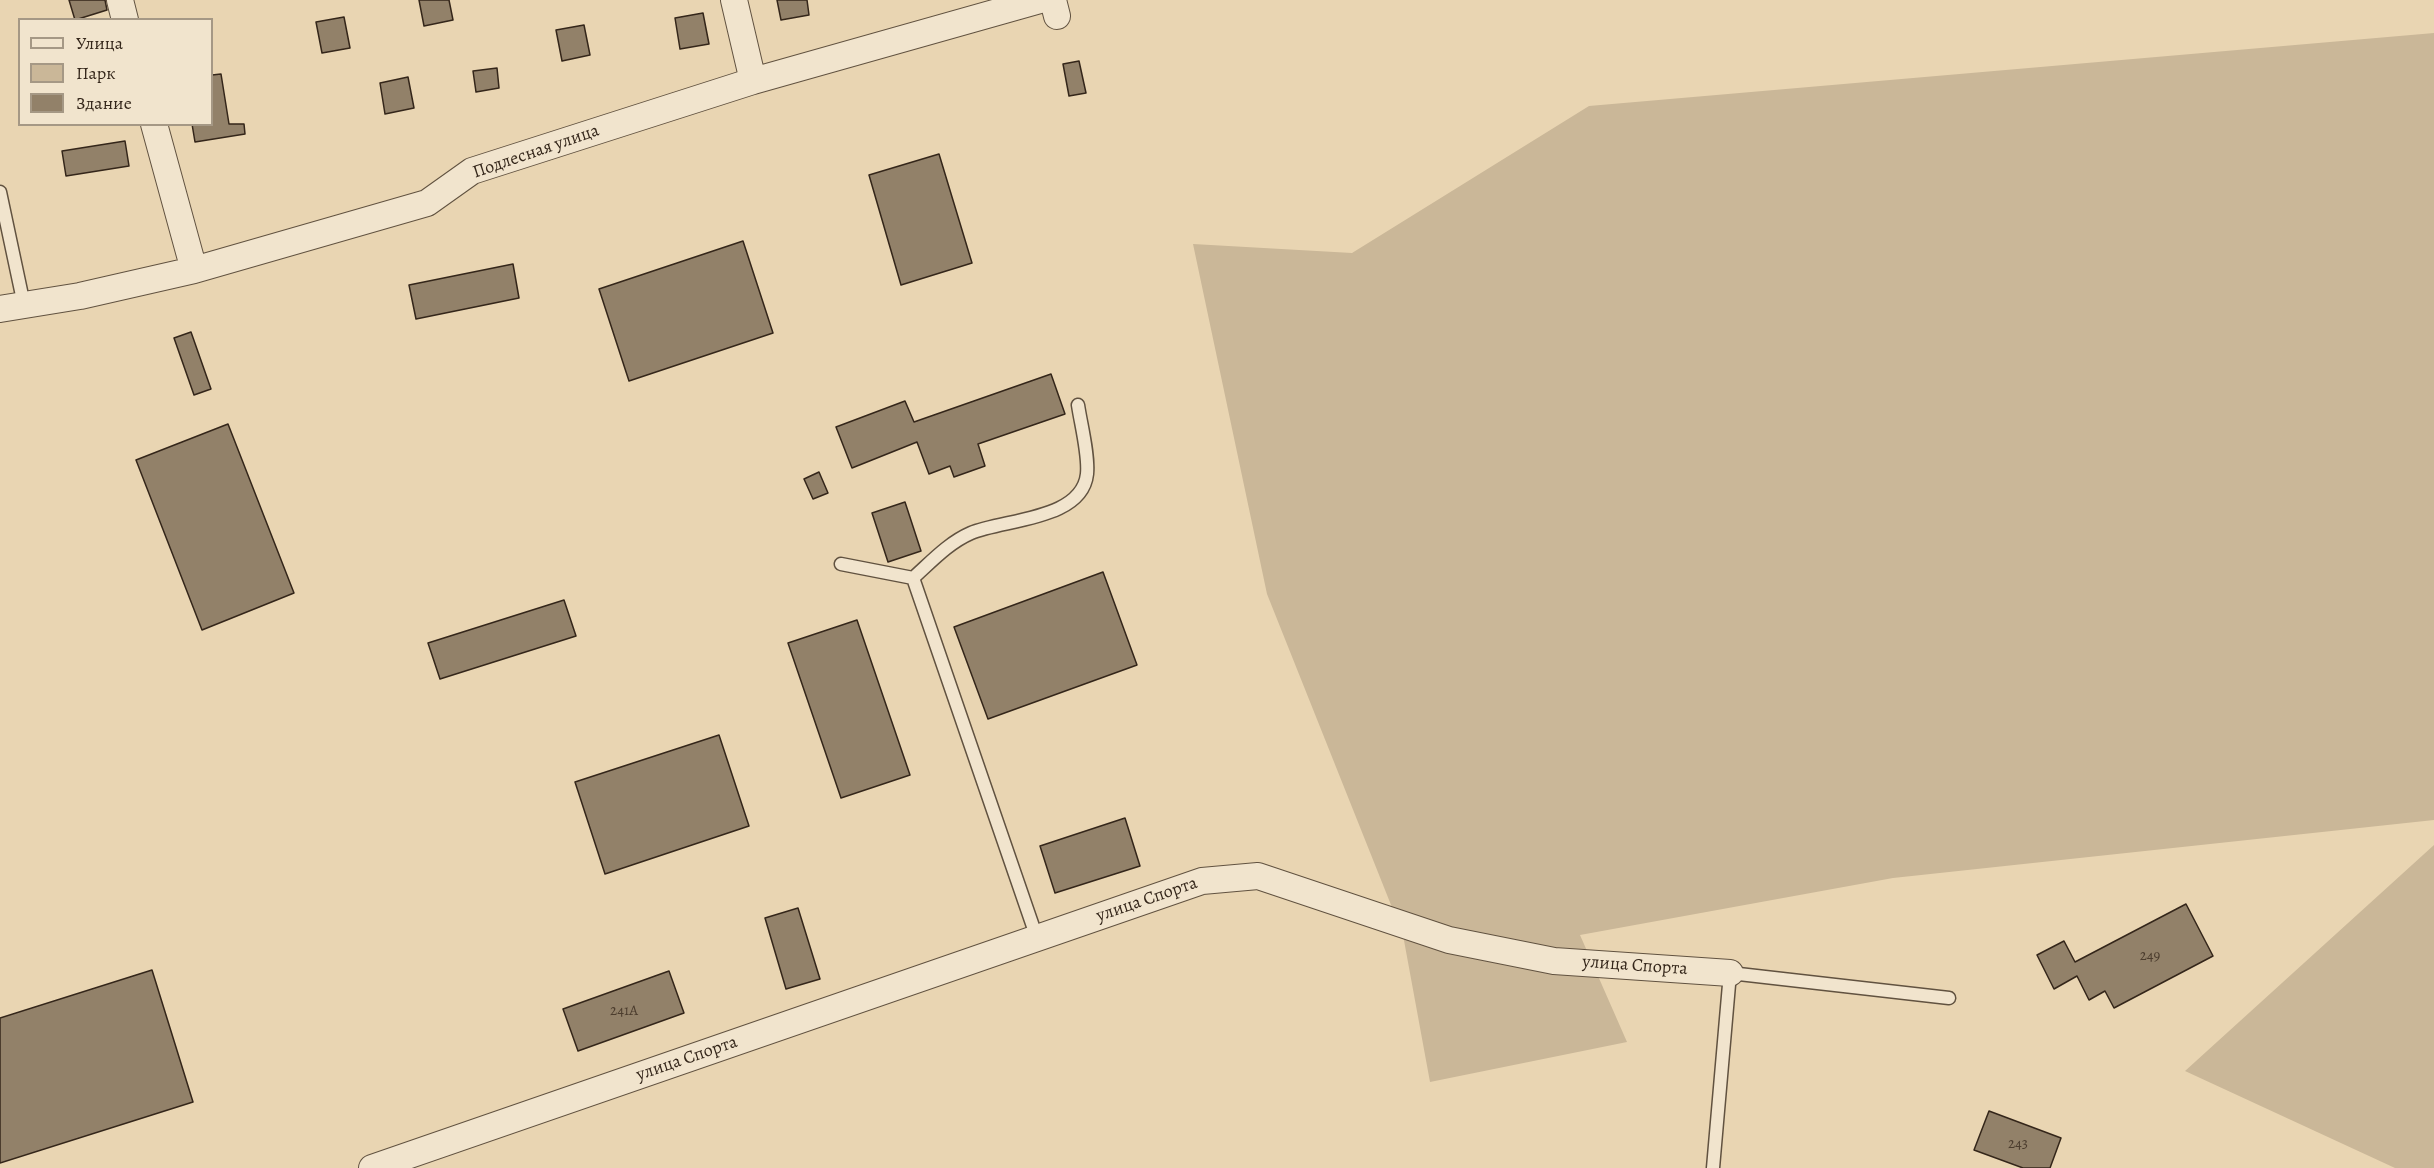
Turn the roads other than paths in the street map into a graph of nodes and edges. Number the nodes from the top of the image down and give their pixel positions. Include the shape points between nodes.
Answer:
1 (120, 0) edge
2 (734, 0) edge
3 (1050, 5) edge
4 (124, 18) edge
5 (753, 81) junction
6 (155, 126) edge
7 (0, 192) edge
8 (194, 270) junction
9 (12, 307) edge
10 (1078, 405) dead end
11 (841, 564) dead end
12 (913, 578) junction
13 (1037, 938) junction
14 (1730, 973) junction
15 (1949, 998) dead end
16 (372, 1168) edge
17 (1713, 1168) edge

1 - 4 street
2 - 5 street
3 - 5 street, Подлесная улица
5 - 8 street, Подлесная улица via 472,171 427,203
6 - 8 street
7 - 9 lane
8 - 9 street, Подлесная улица
10 - 12 lane via 1087,474 1080,493 1063,508 971,533 947,547
11 - 12 lane
12 - 13 lane
13 - 14 street, улица Спорта via 1202,881 1258,876 1449,940 1554,960
13 - 16 street, улица Спорта
14 - 15 lane, улица Спорта
14 - 17 lane

